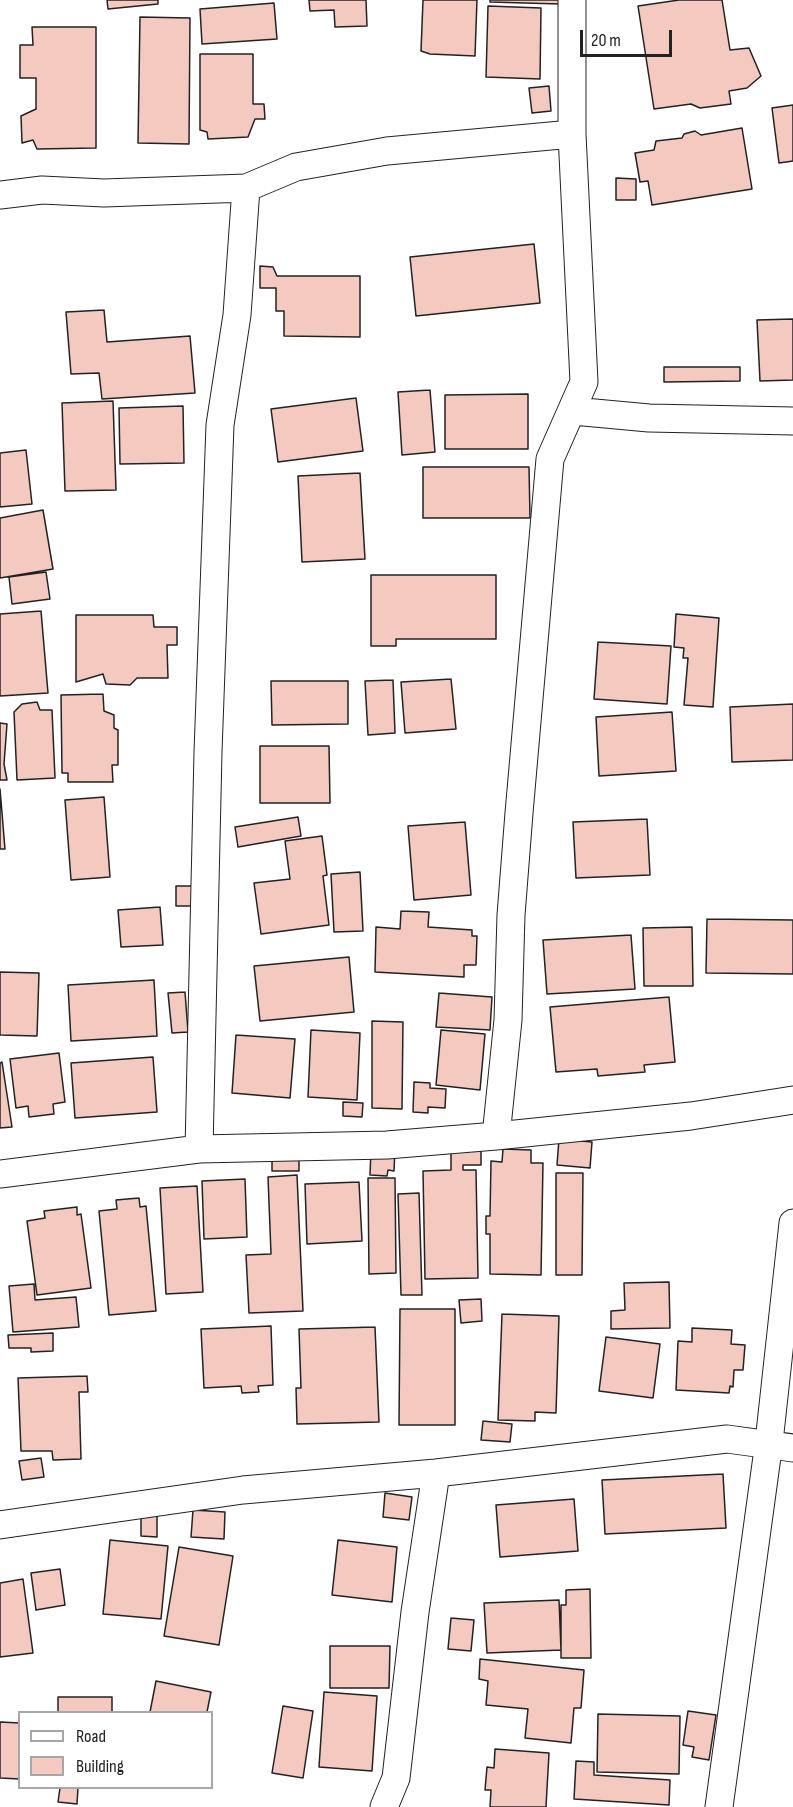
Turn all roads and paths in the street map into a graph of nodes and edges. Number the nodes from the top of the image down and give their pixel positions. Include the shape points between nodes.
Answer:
1 (572, 0) edge
2 (572, 134) junction
3 (246, 188) junction
4 (0, 195) edge
5 (573, 411) junction
6 (793, 421) edge
7 (793, 1101) edge
8 (496, 1136) junction
9 (199, 1149) junction
10 (0, 1173) edge
11 (793, 1223) edge
12 (781, 1445) edge
13 (436, 1473) junction
14 (0, 1525) edge
15 (384, 1807) edge
16 (720, 1807) edge

1 - 2 street
2 - 3 street via 387,151 296,167
2 - 5 street via 584,360 584,382
3 - 4 street via 104,193 42,190
3 - 9 street via 237,315 220,426
5 - 6 street via 649,418
5 - 8 street via 550,459
7 - 8 street via 692,1116
8 - 9 street via 387,1145
9 - 10 street
11 - 12 street
12 - 13 street via 727,1438
12 - 16 street
13 - 14 street via 243,1490
13 - 15 street via 396,1778

